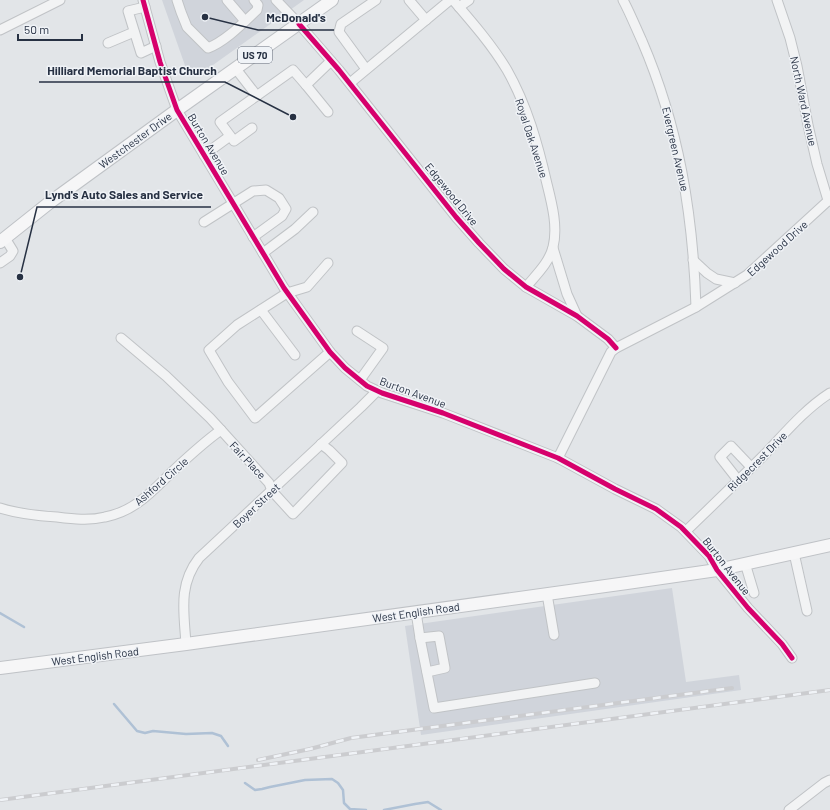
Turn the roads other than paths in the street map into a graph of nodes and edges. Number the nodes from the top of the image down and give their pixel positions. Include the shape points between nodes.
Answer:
1 (60, 0) edge
2 (177, 0) edge
3 (227, 0) edge
4 (254, 0) edge
5 (276, 0) edge
6 (332, 0) edge
7 (376, 0) edge
8 (409, 0) edge
9 (450, 0) edge
10 (469, 0) edge
11 (623, 0) edge
12 (777, 0) edge
13 (144, 2) edge
14 (456, 4) edge
15 (426, 20) junction
16 (245, 21) junction
17 (299, 24) junction
18 (0, 30) edge
19 (134, 32) junction
20 (108, 43) dead end
21 (156, 46) junction
22 (331, 61) junction
23 (236, 69) junction
24 (366, 69) junction
25 (350, 83) junction
26 (306, 85) junction
27 (257, 96) junction
28 (177, 110) junction
29 (328, 112) dead end
30 (252, 128) dead end
31 (230, 136) junction
32 (204, 155) junction
33 (830, 200) edge
34 (233, 203) junction
35 (313, 212) dead end
36 (204, 222) dead end
37 (253, 237) junction
38 (3, 240) edge
39 (553, 248) junction
40 (263, 253) junction
41 (693, 260) junction
42 (0, 262) edge
43 (328, 263) dead end
44 (735, 283) junction
45 (526, 287) junction
46 (287, 293) junction
47 (696, 307) junction
48 (261, 310) junction
49 (577, 316) junction
50 (357, 331) dead end
51 (121, 338) dead end
52 (616, 348) junction
53 (330, 352) junction
54 (295, 355) dead end
55 (360, 380) junction
56 (377, 391) junction
57 (830, 393) edge
58 (221, 430) junction
59 (321, 444) junction
60 (558, 458) junction
61 (752, 467) junction
62 (738, 480) junction
63 (272, 491) junction
64 (0, 508) edge
65 (686, 531) junction
66 (830, 545) edge
67 (794, 552) junction
68 (745, 563) junction
69 (718, 570) junction
70 (754, 593) dead end
71 (547, 594) junction
72 (807, 610) dead end
73 (416, 612) junction
74 (554, 635) dead end
75 (420, 638) junction
76 (186, 644) junction
77 (792, 658) dead end
78 (0, 668) edge
79 (427, 672) junction
80 (595, 683) dead end
81 (830, 780) edge
82 (789, 810) edge

1 - 18 street
2 - 16 street via 187,27 208,48
3 - 16 street
4 - 16 street via 258,5 257,10
5 - 17 street, Edgewood Drive
6 - 17 main road, Westchester Drive / US 70
7 - 24 street via 341,24 339,32
8 - 15 street
9 - 15 street
10 - 14 street
11 - 41 street, Evergreen Avenue via 660,86 675,137 683,172
12 - 33 street, North Ward Avenue via 797,66 817,164
13 - 19 street via 128,11
13 - 21 street, Burton Avenue
14 - 39 street, Royal Oak Avenue via 482,34 507,70 526,112 553,209
15 - 24 street
17 - 22 street, Edgewood Drive
17 - 23 main road, Westchester Drive / US 70
19 - 20 street
19 - 21 street via 141,53
21 - 28 street, Burton Avenue
22 - 25 street, Edgewood Drive
22 - 26 street
23 - 27 street
23 - 28 main road, Westchester Drive / US 70
24 - 25 street
25 - 45 street, Edgewood Drive via 456,217 504,269
26 - 27 street via 293,70
26 - 29 street
27 - 31 street via 220,122
28 - 32 street, Burton Avenue
28 - 38 main road, Westchester Drive / US 70 via 49,203
30 - 31 street via 234,141
31 - 32 street
32 - 34 street, Burton Avenue
33 - 44 street, Edgewood Drive
34 - 36 street
34 - 37 street, Burton Avenue
34 - 37 street via 253,191 266,190 279,198 286,209 282,216
35 - 40 street
37 - 40 street, Burton Avenue
38 - 42 street via 13,251
39 - 45 street, Royal Oak Avenue via 547,261
39 - 49 street via 567,294
40 - 46 street, Burton Avenue
41 - 44 street via 716,279
41 - 47 street, Evergreen Avenue
43 - 46 street via 307,286
44 - 47 street, Edgewood Drive
45 - 49 street, Edgewood Drive
46 - 48 street
46 - 53 street, Burton Avenue
47 - 52 street, Edgewood Drive
48 - 53 street via 237,325 209,350 228,382 255,418
48 - 54 street
49 - 52 street, Edgewood Drive
50 - 55 street via 383,348
51 - 58 street, Fair Place via 166,376
52 - 60 street
53 - 55 street, Burton Avenue
55 - 56 street, Burton Avenue
56 - 59 street, Boyer Street
56 - 60 street, Burton Avenue via 443,413
57 - 61 street, Ridgecrest Drive via 799,418
58 - 63 street, Fair Place via 269,483
58 - 64 street, Ashford Circle via 142,500 121,512 87,520
59 - 63 street, Boyer Street
59 - 63 street, Fair Place via 342,463 293,514
60 - 65 street, Burton Avenue via 656,509
61 - 62 street, Ridgecrest Drive
61 - 62 street via 731,446 720,457
62 - 65 street, Ridgecrest Drive
63 - 76 street, Boyer Street via 193,566 183,598
65 - 69 street, Burton Avenue
66 - 67 main road, West English Road
67 - 68 main road, West English Road
67 - 72 street
68 - 69 main road, West English Road
68 - 70 street
69 - 71 main road, West English Road
69 - 77 street, Burton Avenue
71 - 73 main road, West English Road
71 - 74 street
73 - 75 street
73 - 76 main road, West English Road
75 - 79 street
75 - 79 street via 439,636 446,668
76 - 78 main road, West English Road
79 - 80 street via 434,708
81 - 82 street

